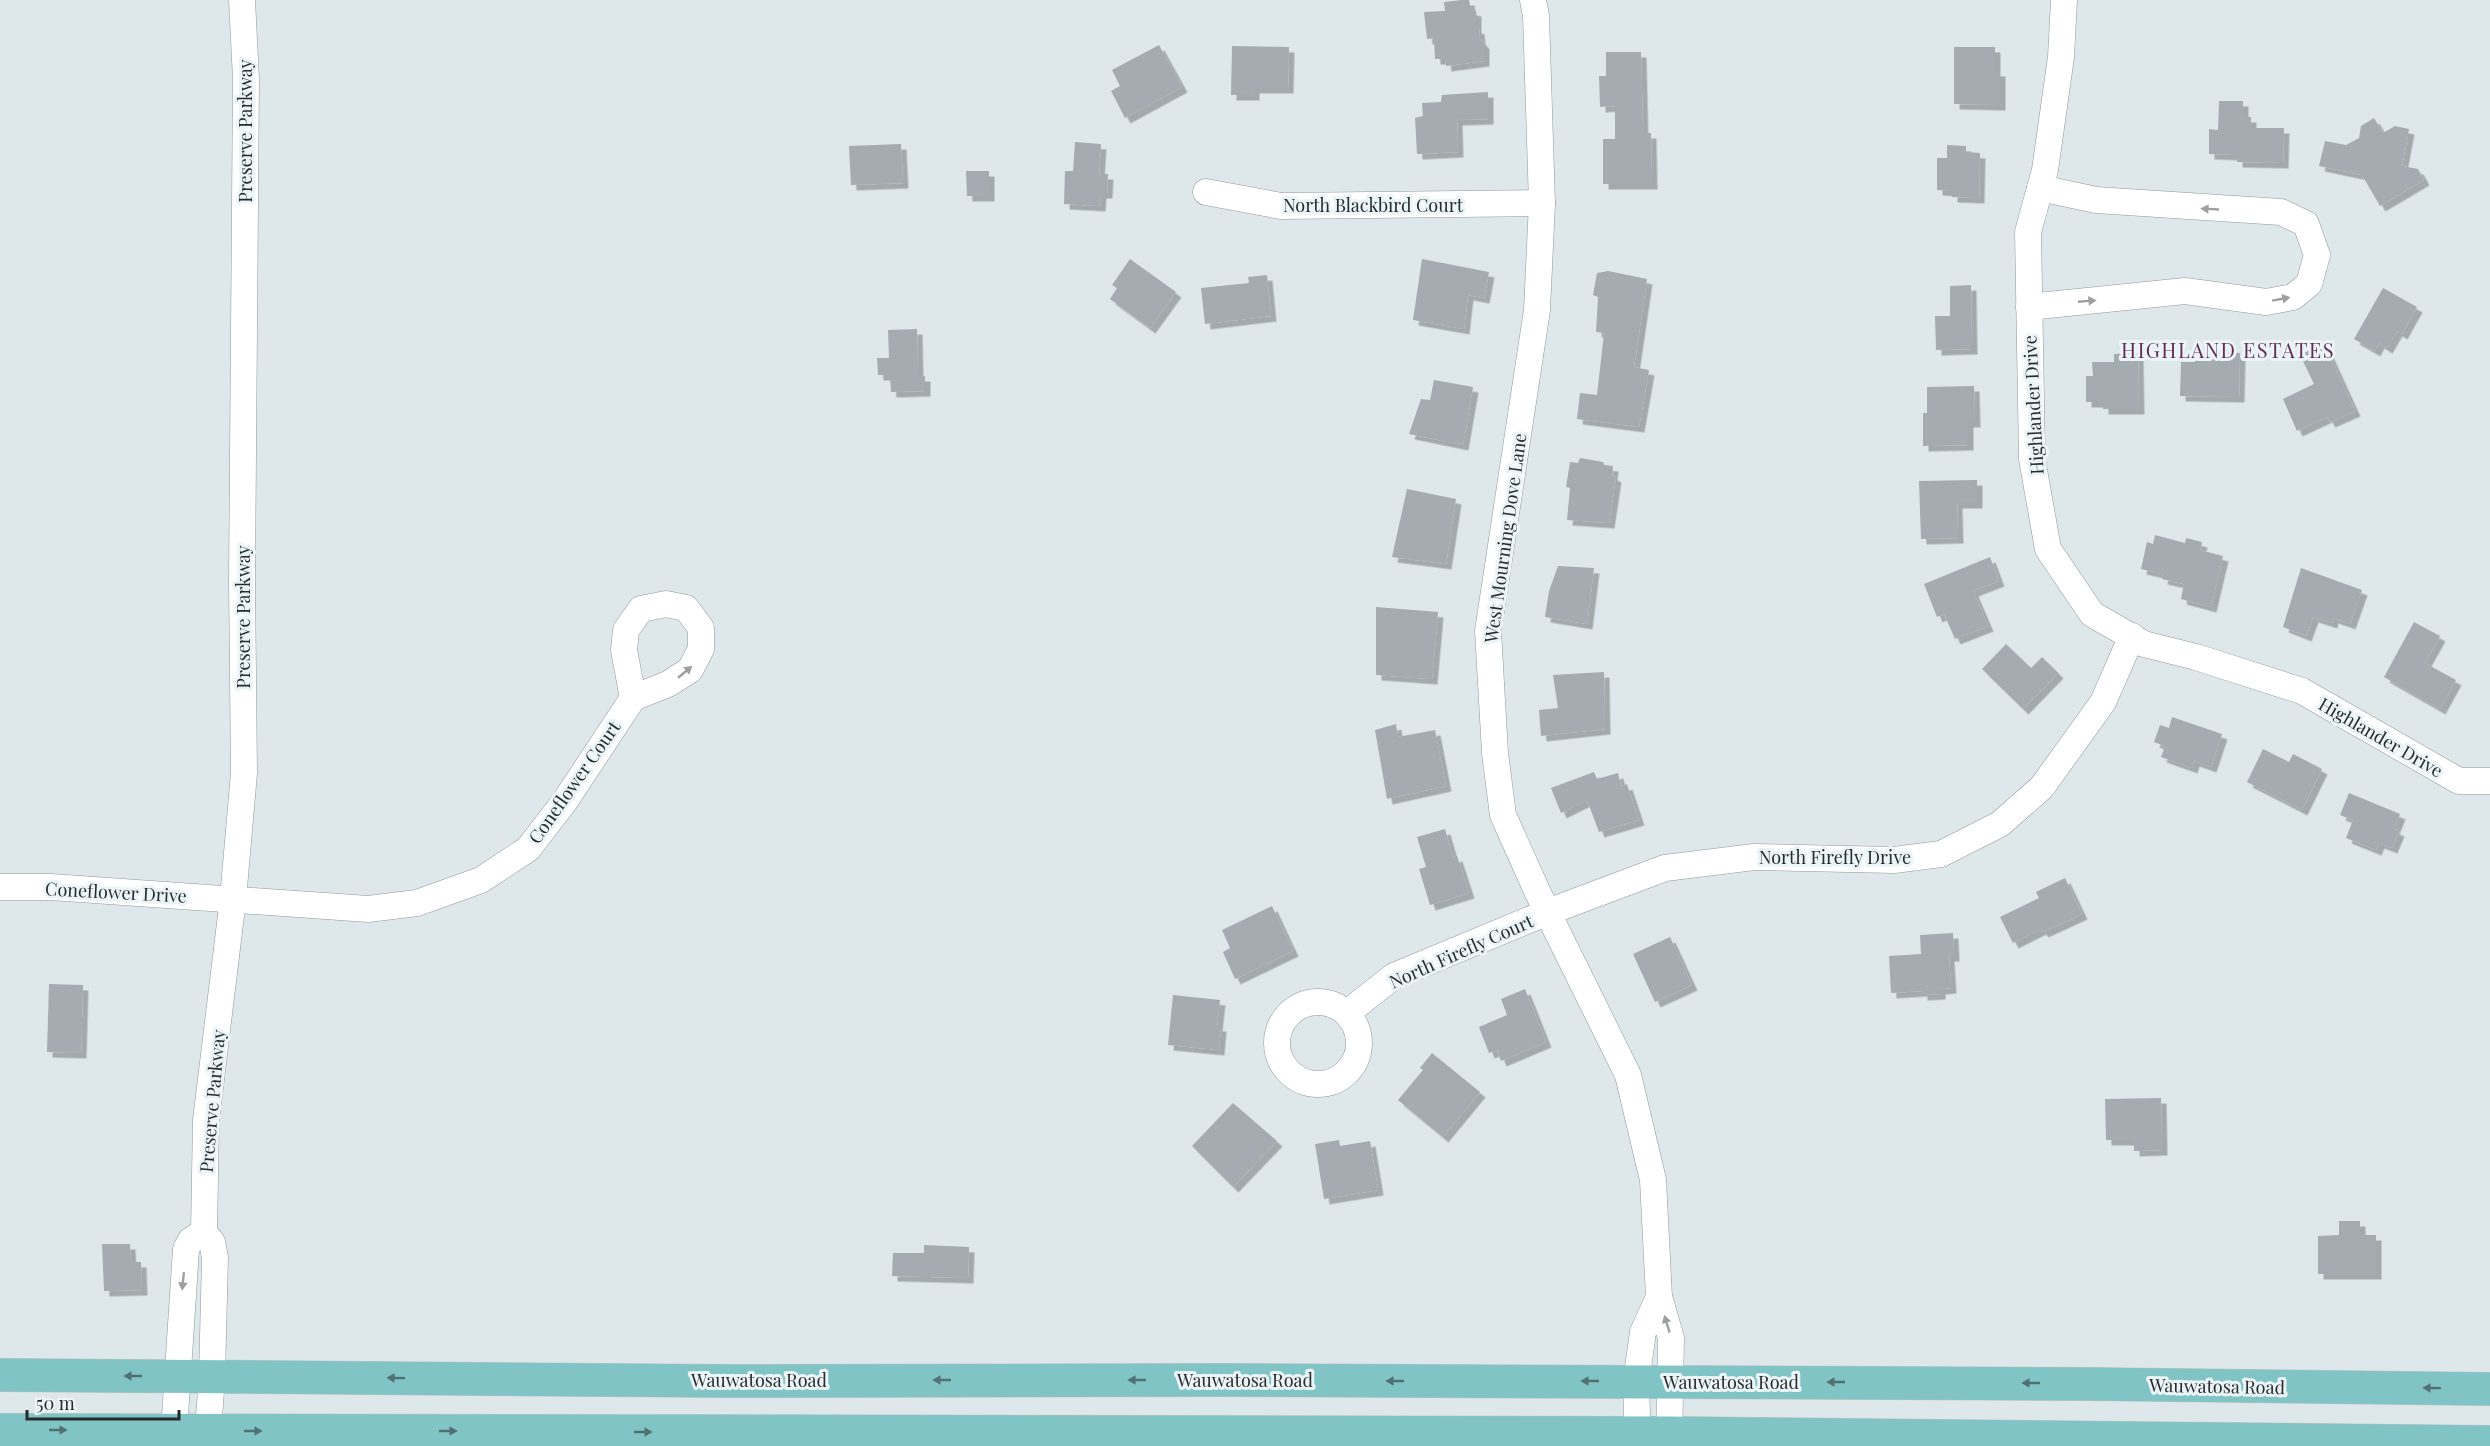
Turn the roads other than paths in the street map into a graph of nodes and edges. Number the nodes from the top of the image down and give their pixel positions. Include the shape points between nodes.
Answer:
1 (242, 0) edge
2 (1533, 0) edge
3 (2064, 0) edge
4 (2040, 188) junction
5 (1206, 192) dead end
6 (1542, 203) junction
7 (2029, 307) junction
8 (2132, 636) junction
9 (633, 698) dead end
10 (2490, 781) edge
11 (0, 887) edge
12 (233, 899) junction
13 (1548, 912) junction
14 (1347, 1013) dead end
15 (204, 1232) junction
16 (1659, 1297) junction
17 (0, 1375) edge
18 (178, 1376) junction
19 (212, 1376) junction
20 (1636, 1382) junction
21 (1670, 1382) junction
22 (2490, 1389) edge
23 (0, 1430) edge
24 (173, 1438) edge
25 (209, 1438) edge
26 (1653, 1440) edge
27 (2490, 1442) edge

1 - 12 street, Preserve Parkway via 246,79 243,773
2 - 6 street, West Mourning Dove Lane
3 - 4 street, Highlander Drive via 2061,57
4 - 7 street, Highlander Drive via 2028,232
7 -> 4 street via 2185,291 2266,302 2284,299 2309,284 2317,255 2306,224 2281,212 2096,200
5 - 6 street, North Blackbird Court via 1281,206
6 - 13 street, West Mourning Dove Lane via 1537,310 1488,631 1503,815
7 - 8 street, Highlander Drive via 2032,459 2048,549 2092,614
8 - 10 street, Highlander Drive via 2144,644 2302,691 2459,781
8 - 13 street, North Firefly Drive via 2103,702 2042,787 2000,824 1941,854 1894,860 1754,857 1665,868
9 - 12 street, Coneflower Court via 528,849 481,880 417,903 368,909
11 - 12 street, Coneflower Drive via 51,886
12 - 15 street, Preserve Parkway via 206,1120
13 - 14 street, North Firefly Court via 1394,976
13 - 16 street, West Mourning Dove Lane via 1628,1075 1653,1180
15 -> 18 street via 190,1240 186,1249
15 - 19 street, Preserve Parkway via 212,1242 215,1257
16 - 20 street via 1643,1332
21 -> 16 street via 1671,1338
18 -> 17 main road, Wauwatosa Road
18 - 19 main road, Wauwatosa Road
18 - 24 street
20 -> 19 main road, Wauwatosa Road
19 - 25 street, Preserve Parkway
20 - 21 main road, Wauwatosa Road
20 - 26 street
22 -> 21 main road, Wauwatosa Road
21 - 26 street
23 -> 24 main road
24 - 25 main road
25 -> 26 main road
26 - 27 main road

